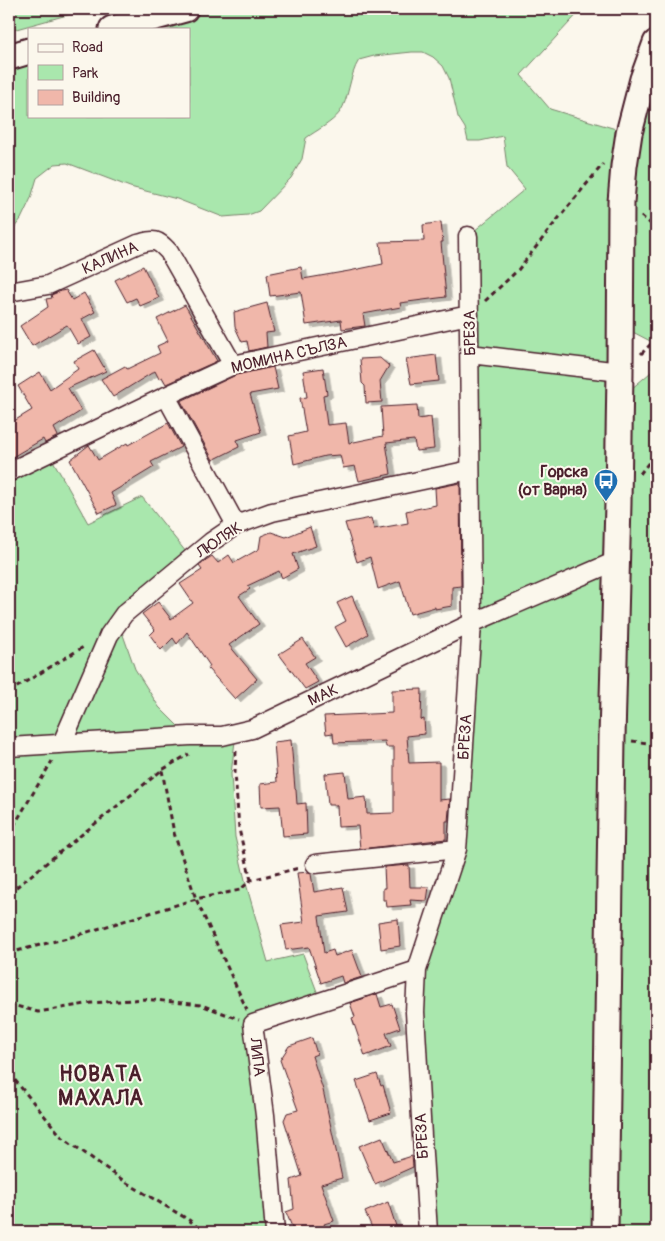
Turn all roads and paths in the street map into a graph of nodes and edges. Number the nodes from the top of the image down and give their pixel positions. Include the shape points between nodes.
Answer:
1 (185, 9) edge
2 (116, 28) edge
3 (656, 42) edge
4 (28, 51) edge
5 (9, 57) edge
6 (604, 163) dead end
7 (468, 236) dead end
8 (9, 292) edge
9 (470, 315) junction
10 (470, 354) junction
11 (233, 365) junction
12 (620, 372) junction
13 (166, 396) junction
14 (470, 470) junction
15 (9, 472) edge
16 (236, 525) junction
17 (616, 561) junction
18 (472, 624) junction
19 (113, 629) junction
20 (9, 692) edge
21 (230, 734) junction
22 (62, 743) junction
23 (9, 746) edge
24 (162, 770) junction
25 (9, 834) edge
26 (457, 849) junction
27 (315, 864) joint
28 (251, 880) junction
29 (9, 893) edge
30 (196, 899) junction
31 (656, 926) edge
32 (9, 953) edge
33 (417, 970) junction
34 (9, 1004) edge
35 (253, 1024) junction
36 (9, 1073) edge
37 (203, 1232) edge
38 (275, 1232) edge
39 (428, 1232) edge
40 (605, 1232) edge
41 (654, 1232) edge

1 - 2 street
3 - 12 street via 629,132 624,166
4 - 5 street
6 - 9 path via 518,270
7 - 9 street, БРЕЗА
8 - 11 street, КАЛИНА via 48,285 138,244 159,242 170,252
9 - 10 street, БРЕЗА
9 - 11 street, МОМИНА СЪЛЗА
10 - 12 street
10 - 14 street, БРЕЗА
11 - 13 street, МОМИНА СЪЛЗА
12 - 17 street
13 - 15 street, МОМИНА СЪЛЗА
13 - 16 street
14 - 16 street, ЛЮЛЯК via 272,512
14 - 18 street, БРЕЗА
16 - 19 street, ЛЮЛЯК via 124,614
17 - 18 street, МАК
17 - 40 street
18 - 21 street, МАК via 252,729
18 - 26 street, БРЕЗА
19 - 20 path
19 - 22 street, ЛЮЛЯК
21 - 22 street, МАК
21 - 24 path
21 - 28 path via 238,828
22 - 23 street, МАК
22 - 25 path
24 - 29 path
24 - 30 path via 174,833
26 - 27 street
26 - 33 street, БРЕЗА
27 - 28 path
28 - 30 path via 240,890
30 - 32 path
30 - 35 path
31 - 41 path
33 - 35 street, ЛИПА
33 - 39 street, БРЕЗА via 415,1012
34 - 35 path via 38,1012 145,999 201,1005
35 - 38 street, ЛИПА
36 - 37 path via 62,1137

